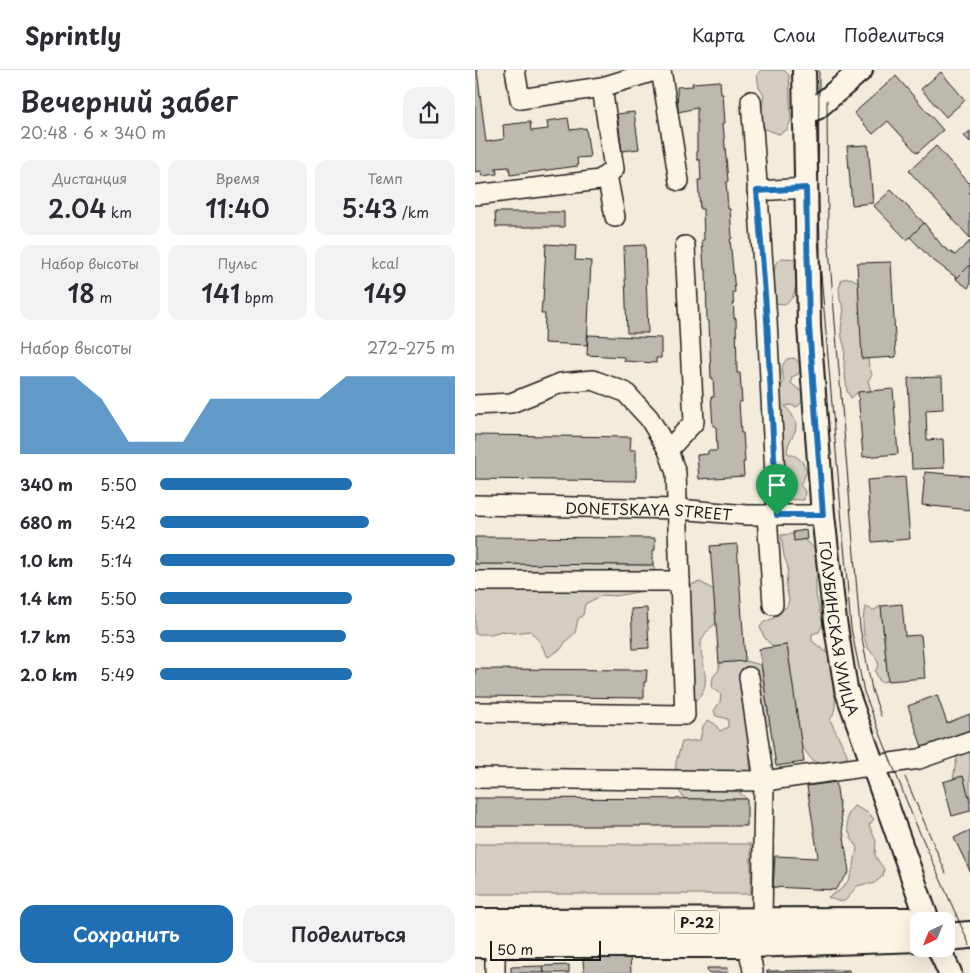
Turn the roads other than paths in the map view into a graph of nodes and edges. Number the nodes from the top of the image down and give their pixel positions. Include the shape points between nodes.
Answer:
1 (515, 70) edge
2 (660, 70) edge
3 (804, 70) edge
4 (861, 70) edge
5 (602, 87) junction
6 (751, 101) dead end
7 (806, 112) junction
8 (607, 175) junction
9 (679, 181) dead end
10 (806, 188) junction
11 (757, 191) junction
12 (475, 195) edge
13 (615, 217) dead end
14 (685, 246) dead end
15 (475, 405) edge
16 (667, 450) junction
17 (475, 505) edge
18 (678, 509) junction
19 (772, 515) junction
20 (823, 515) junction
21 (475, 581) edge
22 (680, 581) junction
23 (773, 605) dead end
24 (749, 677) dead end
25 (475, 712) edge
26 (969, 744) edge
27 (873, 767) junction
28 (475, 778) edge
29 (764, 781) junction
30 (925, 912) edge
31 (910, 921) edge
32 (955, 921) edge
33 (475, 922) edge
34 (762, 922) junction
35 (970, 922) edge
36 (970, 935) edge
37 (955, 936) edge
38 (910, 938) edge
39 (485, 944) edge
40 (748, 944) junction
41 (943, 958) edge
42 (495, 973) edge
43 (753, 973) edge
44 (950, 973) edge

1 - 5 street via 520,99
2 - 5 street
2 - 9 street
3 - 7 main road, ГОЛУБИНСКАЯ УЛИЦА
4 - 7 main road via 817,108
5 - 8 street via 614,169
6 - 11 street
7 - 10 main road, ГОЛУБИНСКАЯ УЛИЦА
8 - 12 street via 600,180
8 - 13 street
10 - 11 street
10 - 20 main road, ГОЛУБИНСКАЯ УЛИЦА via 809,326
11 - 19 street via 767,320
14 - 16 street via 694,422
15 - 16 street via 511,403 561,383 593,380 625,392 649,418
16 - 18 street via 676,473
17 - 18 street, DONETSKAYA STREET
18 - 19 street, DONETSKAYA STREET
18 - 22 street
19 - 20 street, DONETSKAYA STREET
19 - 23 street
20 - 27 main road, ГОЛУБИНСКАЯ УЛИЦА via 846,689
21 - 22 street
22 - 25 street via 685,715
24 - 29 street
26 - 27 street via 919,759
27 - 29 street
27 - 30 main road, ГОЛУБИНСКАЯ УЛИЦА
28 - 29 street
29 - 34 street
31 - 34 highway, Р-22
32 - 35 highway
33 - 34 highway, Р-22
36 - 37 highway
38 - 40 highway, Р-22
39 - 40 highway, Р-22
39 - 42 street
40 - 43 street
41 - 44 main road

